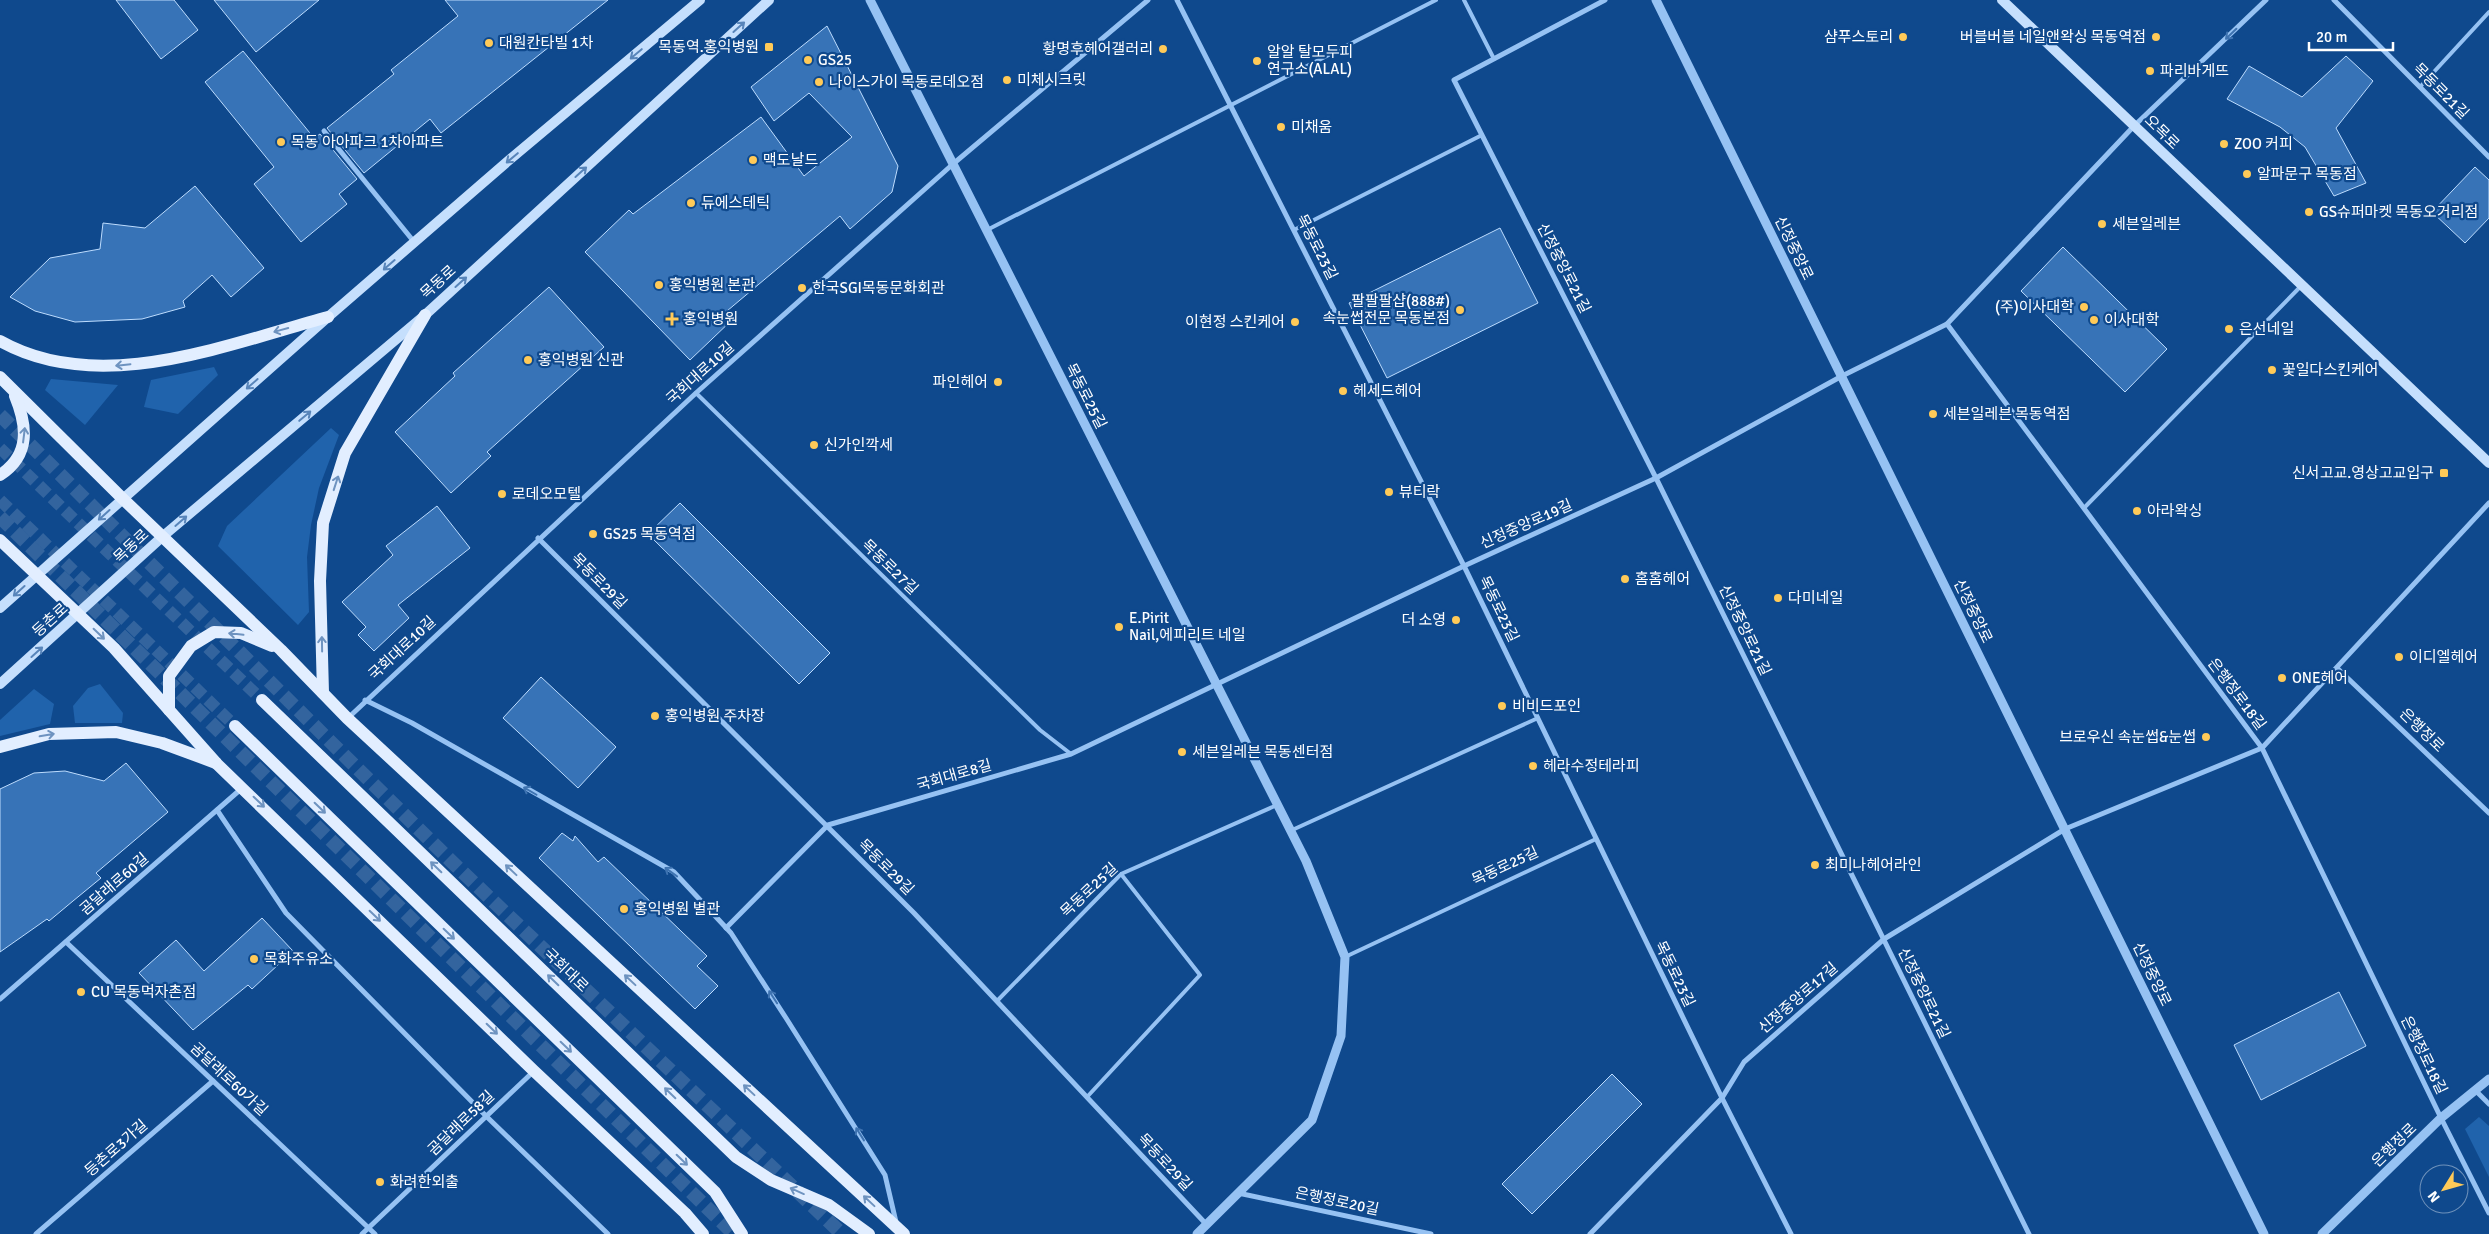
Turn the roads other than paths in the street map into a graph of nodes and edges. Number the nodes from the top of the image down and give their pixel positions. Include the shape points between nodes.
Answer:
1 (700, 0) edge
2 (769, 0) edge
3 (870, 0) edge
4 (1148, 0) edge
5 (1177, 0) edge
6 (1436, 0) edge
7 (1464, 0) edge
8 (1605, 0) edge
9 (1656, 0) edge
10 (2002, 0) edge
11 (2266, 0) edge
12 (2334, 0) edge
13 (2489, 12) edge
14 (1494, 59) junction
15 (2420, 87) junction
16 (1231, 104) junction
17 (2134, 126) junction
18 (324, 131) dead end
19 (1482, 135) junction
20 (2489, 157) edge
21 (954, 164) junction
22 (987, 230) junction
23 (1294, 230) junction
24 (415, 242) junction
25 (2302, 285) junction
26 (425, 315) junction
27 (328, 317) junction
28 (1946, 324) junction
29 (0, 341) edge
30 (1842, 376) junction
31 (0, 377) edge
32 (12, 390) junction
33 (696, 393) junction
34 (2489, 463) edge
35 (0, 475) edge
36 (1656, 478) junction
37 (122, 498) junction
38 (2489, 504) edge
39 (2084, 508) junction
40 (162, 538) junction
41 (538, 538) junction
42 (0, 540) edge
43 (1464, 566) junction
44 (38, 575) junction
45 (119, 577) joint
46 (0, 608) edge
47 (79, 614) junction
48 (281, 650) junction
49 (2337, 668) junction
50 (0, 684) edge
51 (1216, 685) junction
52 (323, 693) junction
53 (262, 700) tunnel mouth
54 (365, 700) junction
55 (169, 710) junction
56 (347, 718) junction
57 (1538, 718) junction
58 (235, 726) tunnel mouth
59 (0, 747) edge
60 (2262, 748) junction
61 (1071, 754) junction
62 (217, 764) junction
63 (243, 787) junction
64 (1277, 805) junction
65 (217, 810) junction
66 (2489, 813) edge
67 (828, 826) junction
68 (2065, 829) junction
69 (1290, 831) junction
70 (1596, 839) junction
71 (1121, 874) junction
72 (726, 928) junction
73 (1884, 939) junction
74 (66, 942) junction
75 (1344, 957) junction
76 (0, 999) edge
77 (997, 1001) junction
78 (534, 1071) junction
79 (2489, 1079) edge
80 (213, 1081) junction
81 (2476, 1091) junction
82 (1087, 1097) junction
83 (1722, 1098) junction
84 (2489, 1104) edge
85 (486, 1116) junction
86 (2441, 1118) junction
87 (1238, 1193) junction
88 (2489, 1213) edge
89 (1206, 1224) junction
90 (369, 1228) junction
91 (901, 1230) edge
92 (36, 1234) edge
93 (362, 1234) edge
94 (375, 1234) edge
95 (608, 1234) edge
96 (703, 1234) edge
97 (742, 1234) edge
98 (869, 1234) edge
99 (1197, 1234) edge
100 (1431, 1234) edge
101 (1590, 1234) edge
102 (1791, 1234) edge
103 (2029, 1234) edge
104 (2264, 1234) edge
105 (2322, 1234) edge

1 -> 24 main road
26 -> 2 main road, 목동로
3 - 21 street, 목동로25길
4 - 21 street, 국회대로10길
5 - 16 street, 목동로23길
6 - 16 lane
7 - 14 lane
8 - 14 street, 신정중앙로21길
9 - 30 street, 신정중앙로
10 - 17 main road, 오목로
11 -> 17 street, 신정중앙로19길
12 - 15 street, 목동로21길
13 - 15 lane
14 - 19 street, 신정중앙로21길 via 1454,80
15 - 20 street, 목동로21길
16 - 22 lane
16 - 23 street, 목동로23길
17 - 25 main road, 오목로
17 - 28 street, 신정중앙로19길
18 - 24 street
19 - 23 lane
19 - 36 street, 신정중앙로21길
21 - 22 street, 목동로25길
21 - 33 street, 국회대로10길
22 - 51 street, 목동로25길
23 - 43 street, 목동로23길
24 -> 27 main road
25 - 34 main road, 오목로
25 - 39 lane
40 -> 26 main road, 목동로
52 -> 26 main road via 320,581 323,523 345,453
27 -> 29 main road via 166,360 104,366 51,360
27 -> 37 main road
28 - 30 street, 신정중앙로19길
28 - 39 street, 은행정로18길
30 - 36 street, 신정중앙로19길
30 - 68 street, 신정중앙로
31 - 32 main road
35 -> 32 main road via 19,456 25,435 24,417
32 - 37 main road
33 - 41 street, 국회대로10길
33 - 61 lane, 목동로27길 via 1040,730
36 - 43 street, 신정중앙로19길
36 - 73 street, 신정중앙로21길
37 - 40 main road
37 -> 44 main road
38 - 49 street
39 - 60 street, 은행정로18길
40 - 45 main road, 목동로
40 - 48 main road
41 - 54 street, 국회대로10길
41 - 67 street, 목동로29길
42 - 44 main road
43 - 51 street, 신정중앙로19길
43 - 57 street, 목동로23길
44 -> 46 main road
44 - 47 main road
45 - 47 main road, 등촌로
50 -> 47 main road, 등촌로
47 -> 55 main road
48 - 52 main road
48 -> 55 main road via 242,633 214,632 191,646 169,676
49 - 60 street
49 - 66 street, 은행정로
51 - 61 street, 국회대로8길
51 - 64 street, 목동로25길
52 - 56 main road
98 -> 53 main road, 국회대로 via 829,1205 771,1180 736,1157
54 - 56 street, 국회대로10길
72 -> 54 street via 674,872 412,723
55 - 62 main road
91 -> 56 main road
57 - 69 lane
57 - 70 street, 목동로23길
58 -> 97 main road via 715,1192
59 -> 62 main road via 49,734 116,732 162,743
60 - 68 street, 신정중앙로17길
60 - 86 street, 은행정로18길
61 - 67 street, 국회대로8길
62 - 63 main road
63 - 65 street, 곰달래로60길
63 -> 78 main road
64 - 69 street, 목동로25길
64 - 71 lane, 목동로25길
65 - 74 street, 곰달래로60길
65 - 85 street via 286,913
67 - 72 street, 국회대로8길
67 - 77 street, 목동로29길
68 - 73 street, 신정중앙로17길
68 - 104 street, 신정중앙로
69 - 75 street, 목동로25길 via 1306,861
70 - 75 lane, 목동로25길
70 - 83 street, 목동로23길
71 - 77 lane, 목동로25길
71 - 82 lane via 1200,975
91 -> 72 street via 885,1175
73 - 83 street, 신정중앙로17길 via 1744,1062
73 - 103 street, 신정중앙로21길
74 - 76 street, 곰달래로60길
74 - 80 street, 곰달래로60가길
75 - 87 street, 목동로25길 via 1341,1036 1312,1120
77 - 82 street, 목동로29길
78 - 85 street, 곰달래로58길
78 - 96 main road via 685,1213
79 - 81 street, 은행정로
80 - 90 street, 곰달래로60가길
80 - 92 street, 등촌로3가길
81 - 84 street
81 - 86 street, 은행정로
82 - 89 street, 목동로29길
83 - 101 street, 신정중앙로17길
83 - 102 street, 목동로23길
85 - 90 street, 곰달래로58길
85 - 95 street
86 - 88 street, 은행정로18길
86 - 105 street, 은행정로
87 - 89 street, 목동로25길
87 - 100 street, 은행정로20길
89 - 99 street, 목동로25길
90 - 93 street, 곰달래로58길
90 - 94 street, 곰달래로60가길

